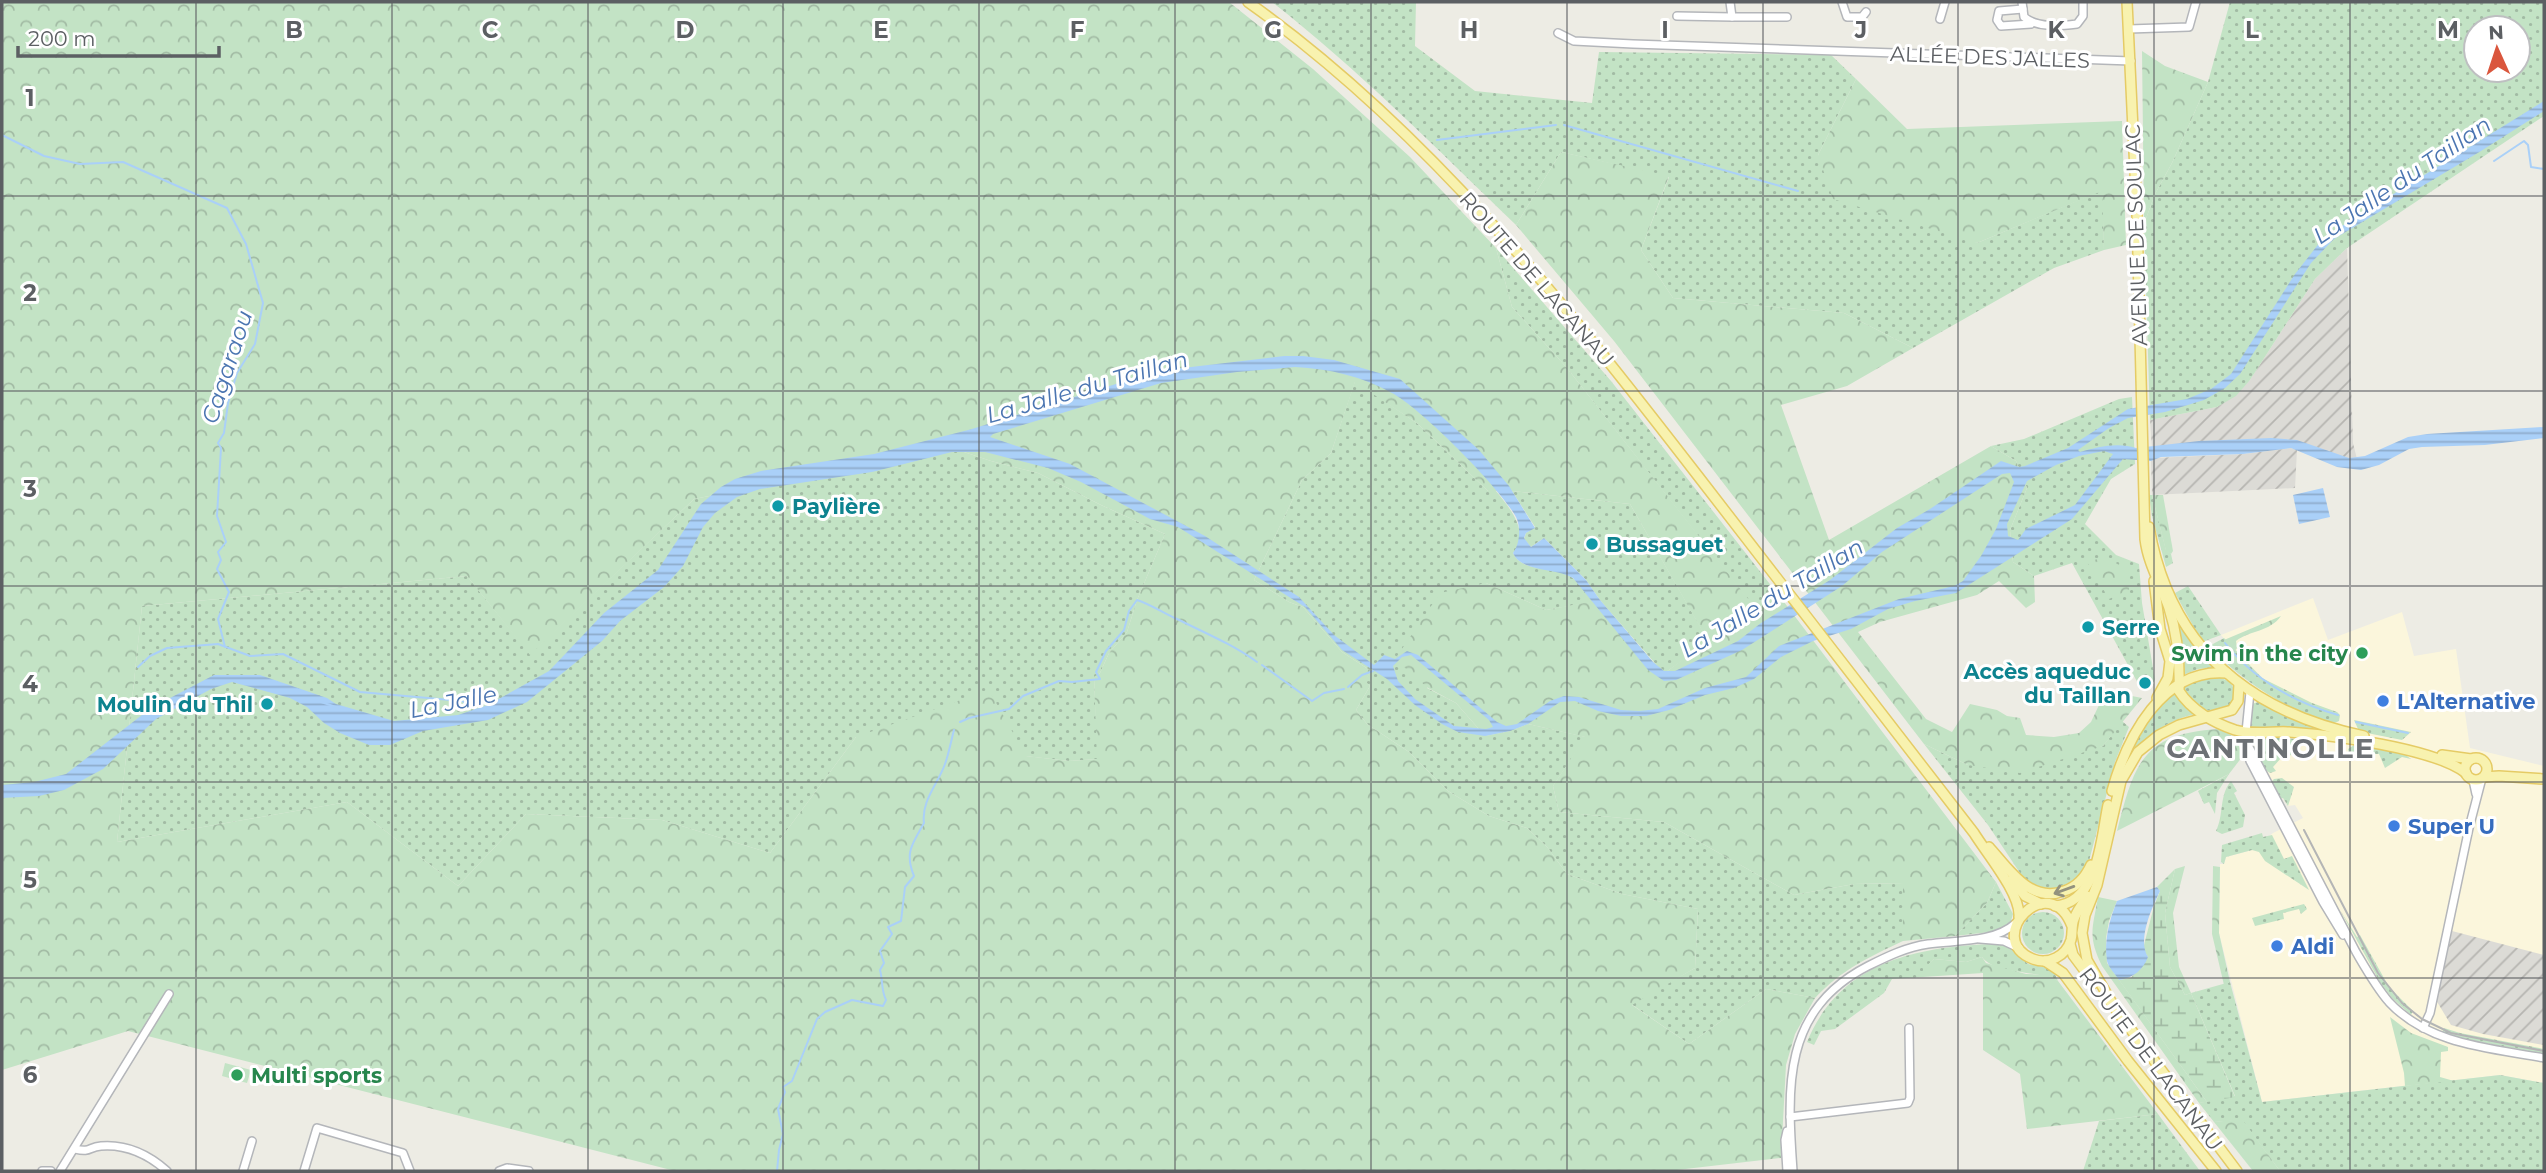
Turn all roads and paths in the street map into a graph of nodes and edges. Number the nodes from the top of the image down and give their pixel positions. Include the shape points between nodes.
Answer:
1 (1248, 2) edge
2 (1730, 2) edge
3 (1842, 2) edge
4 (1945, 2) edge
5 (2083, 2) edge
6 (2127, 2) edge
7 (2196, 2) edge
8 (2022, 6) edge
9 (1866, 12) dead end
10 (1677, 16) dead end
11 (1732, 17) junction
12 (1787, 17) dead end
13 (1940, 19) dead end
14 (2032, 24) junction
15 (2129, 29) junction
16 (1558, 33) dead end
17 (2130, 61) junction
18 (2144, 498) junction
19 (2152, 568) junction
20 (2227, 673) junction
21 (2180, 682) junction
22 (2239, 684) junction
23 (2250, 692) junction
24 (2150, 712) junction
25 (2208, 718) junction
26 (2246, 732) junction
27 (2471, 760) junction
28 (2486, 764) junction
29 (2466, 773) junction
30 (2544, 777) edge
31 (2480, 778) junction
32 (1974, 833) junction
33 (2101, 837) junction
34 (1989, 847) junction
35 (2101, 868) junction
36 (2041, 904) junction
37 (2055, 906) junction
38 (2017, 920) junction
39 (2072, 926) junction
40 (1976, 939) junction
41 (2070, 944) junction
42 (2020, 949) junction
43 (2045, 961) junction
44 (169, 994) dead end
45 (2112, 1003) junction
46 (1909, 1028) dead end
47 (2423, 1028) junction
48 (2544, 1058) edge
49 (1790, 1117) junction
50 (252, 1141) dead end
51 (75, 1149) junction
52 (42, 1171) edge
53 (51, 1171) edge
54 (60, 1171) edge
55 (167, 1171) edge
56 (243, 1171) edge
57 (304, 1171) edge
58 (410, 1171) edge
59 (499, 1171) edge
60 (528, 1171) edge
61 (1787, 1171) edge
62 (1793, 1171) edge
63 (2216, 1171) edge
64 (2236, 1171) edge

1 - 32 main road, ROUTE DE LACANAU via 1364,96 1501,233 1608,360
2 - 11 street
3 - 9 street via 1847,17 1862,17
4 - 13 street
5 - 14 street via 2083,16 2077,24
6 - 15 main road, AVENUE DE SOULAC
7 - 15 street via 2189,27
8 - 14 street via 2024,17
8 - 14 street via 1999,11 1997,20 2001,26
10 - 11 street
11 - 12 street
15 - 17 main road, AVENUE DE SOULAC
16 - 17 street, ALLÉE DES JALLES via 1574,41 1633,44
17 - 18 main road, AVENUE DE SOULAC
18 - 19 main road via 2145,539
18 - 20 main road via 2165,583 2192,635
19 - 21 main road via 2176,633
19 - 24 main road via 2170,668
20 - 21 main road via 2207,672
20 - 22 main road
21 - 24 main road
21 - 25 main road via 2180,694
22 - 23 main road
22 - 25 main road via 2235,707
23 - 26 street
23 - 27 main road via 2321,727
24 - 33 main road via 2121,761
25 - 26 main road
25 - 35 main road via 2169,729 2132,759 2116,797
26 - 29 main road via 2320,735 2368,743 2437,759
26 - 47 street via 2248,745 2356,952 2385,997
27 - 28 main road
27 - 29 main road
28 - 30 main road
28 - 31 main road via 2487,771
29 - 31 main road
30 - 31 main road
31 - 47 street
32 - 34 main road
32 - 38 main road via 2018,902
33 -> 34 main road via 2080,882 2050,894 2023,884
33 - 37 main road via 2095,869 2083,891 2071,903
34 - 36 main road via 2025,896
35 - 39 main road
35 - 45 main road via 2085,915 2083,943 2090,967
36 - 37 main road
36 - 38 main road
37 - 39 main road
38 - 40 street via 2006,931
38 - 42 main road
39 - 41 main road
40 - 42 street via 2004,941
40 - 49 street via 1905,949 1835,986 1806,1025 1795,1051
41 - 43 main road via 2060,956
41 - 45 main road, ROUTE DE LACANAU via 2077,960
42 - 43 main road
43 - 63 main road, ROUTE DE LACANAU via 2063,973
44 - 51 street
45 - 64 main road, ROUTE DE LACANAU
46 - 49 street via 1908,1103
47 - 48 street via 2459,1043
49 - 61 street via 1785,1140
49 - 62 street
50 - 56 street
51 - 54 street
51 - 55 street via 130,1148
52 - 53 street
57 - 58 street via 317,1128 404,1153
59 - 60 street

